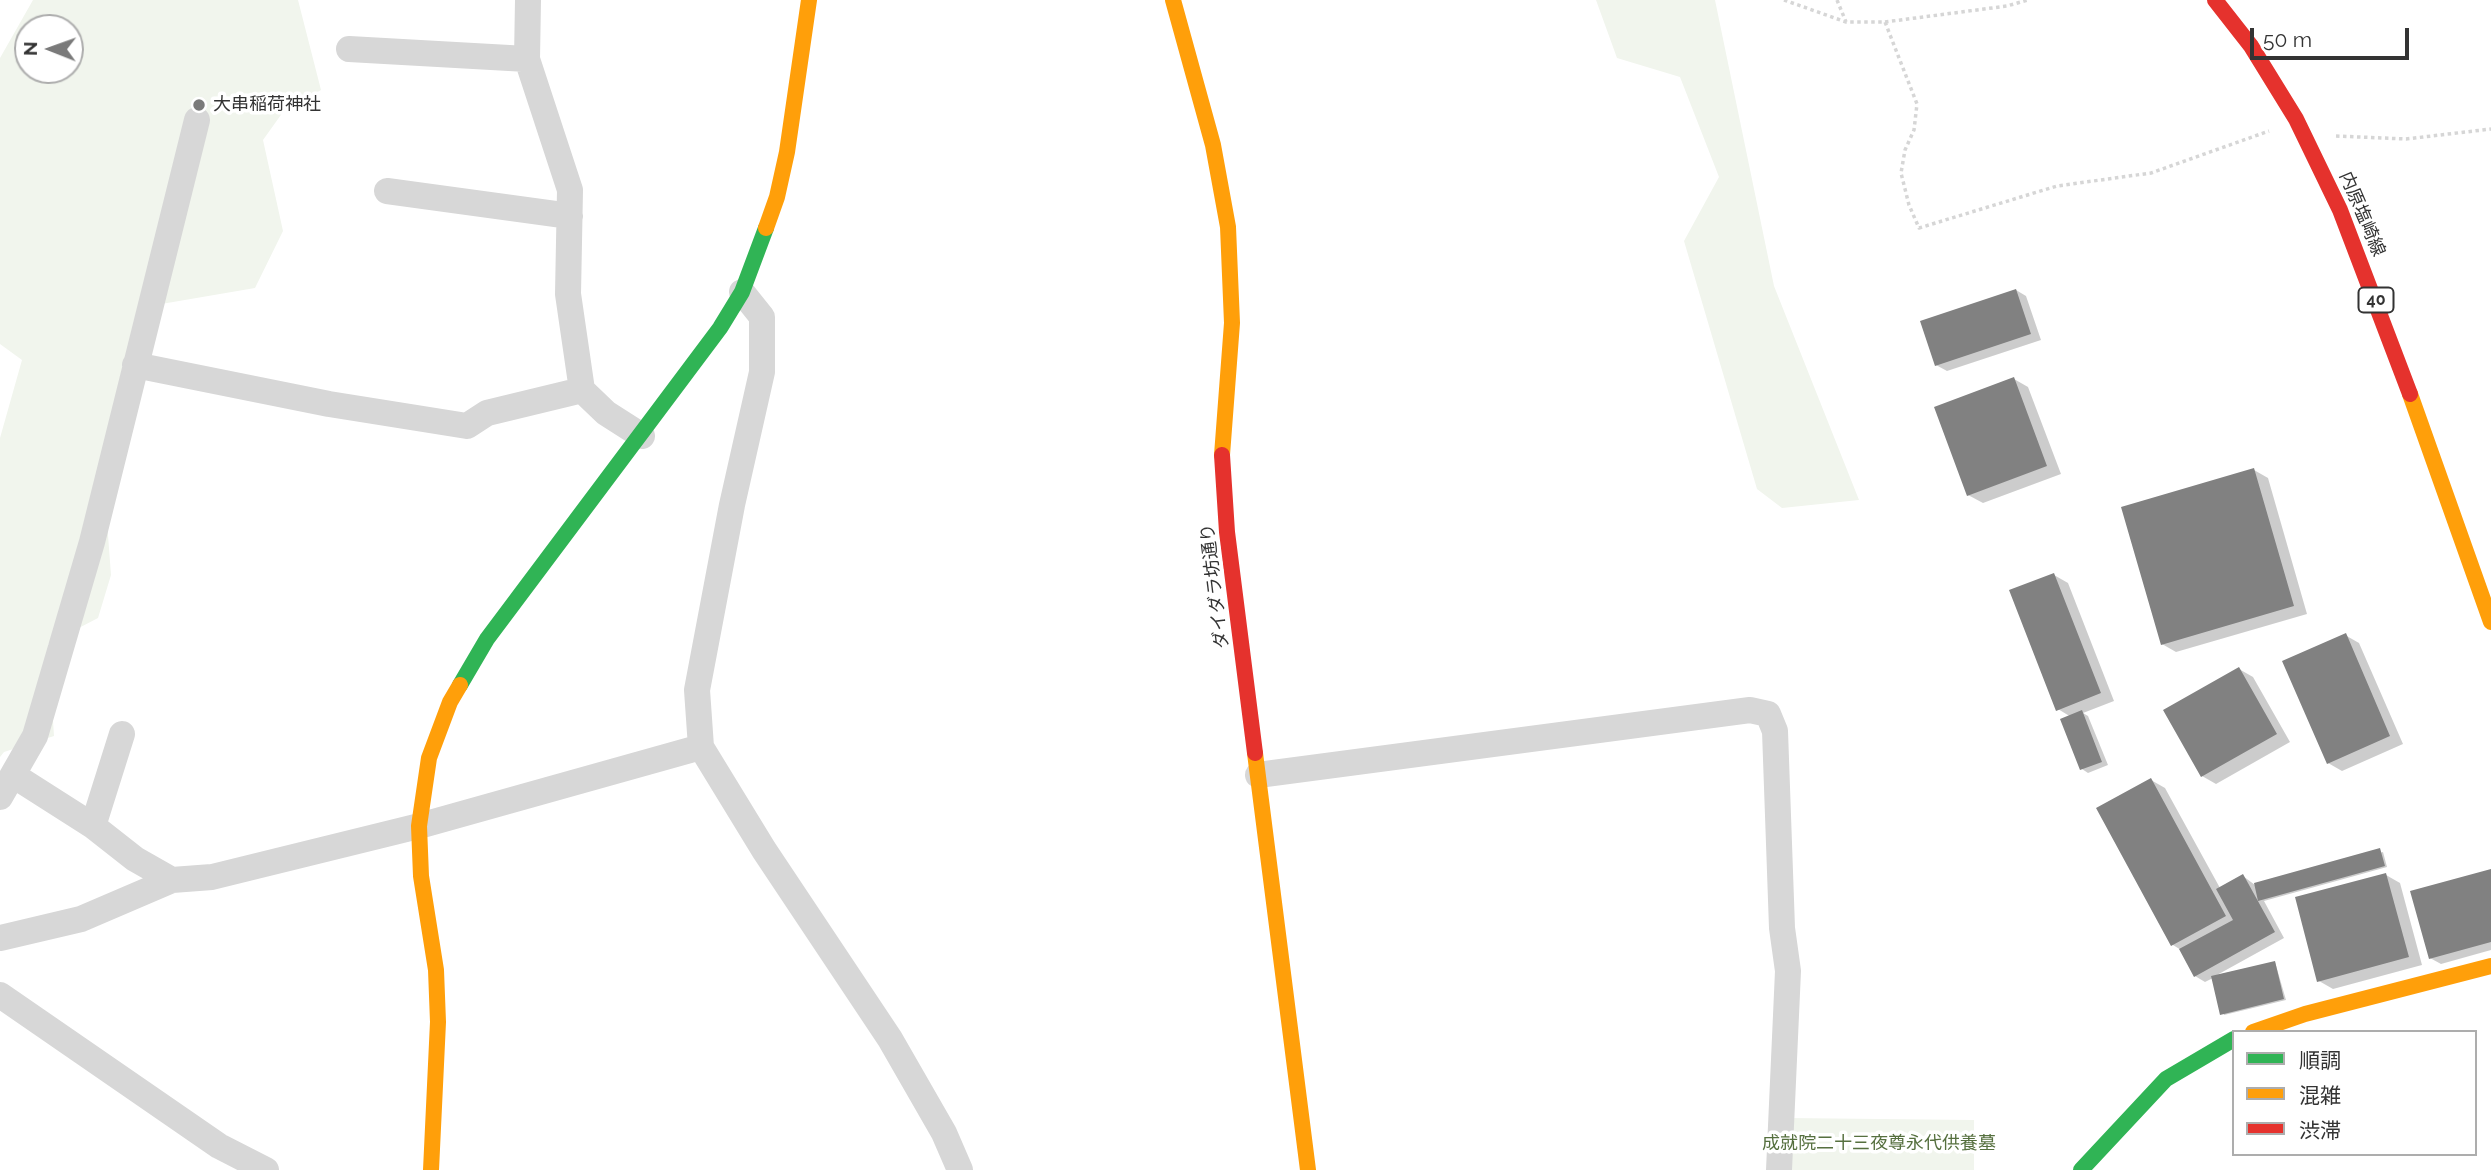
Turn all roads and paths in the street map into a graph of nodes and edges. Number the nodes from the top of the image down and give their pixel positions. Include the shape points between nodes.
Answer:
1 (528, 0) edge
2 (809, 0) edge
3 (1173, 0) edge
4 (1784, 0) edge
5 (1837, 0) edge
6 (2028, 0) edge
7 (2214, 0) edge
8 (1846, 22) junction
9 (1885, 22) junction
10 (349, 49) dead end
11 (527, 59) junction
12 (2296, 119) junction
13 (197, 120) dead end
14 (2491, 129) edge
15 (2307, 138) junction
16 (387, 191) dead end
17 (570, 216) junction
18 (742, 292) junction
19 (135, 365) junction
20 (582, 390) junction
21 (642, 436) junction
22 (2491, 622) edge
23 (122, 734) dead end
24 (701, 747) junction
25 (1258, 775) junction
26 (7, 786) edge
27 (93, 826) junction
28 (419, 826) junction
29 (172, 880) junction
30 (0, 938) edge
31 (2491, 966) edge
32 (0, 995) edge
33 (2259, 1030) edge
34 (2232, 1041) edge
35 (266, 1170) edge
36 (431, 1170) edge
37 (960, 1170) edge
38 (1308, 1170) edge
39 (1779, 1170) edge
40 (2081, 1170) edge

1 - 11 street
2 - 18 street via 777,197
3 - 25 street, ダイダラ坊通り via 1213,145 1228,227 1232,323 1222,451
4 - 8 path
5 - 8 path
6 - 9 path
7 - 12 street, 内原塩崎線 / 40 via 2251,47
8 - 9 path
9 - 12 path via 1917,104 1901,173 1919,228 2057,186 2151,173
10 - 11 street
11 - 17 street via 561,157 570,190
12 - 15 street, 内原塩崎線 / 40
13 - 19 street
14 - 15 path via 2406,139
15 - 22 street, 内原塩崎線 / 40 via 2362,264
16 - 17 street
17 - 20 street via 568,294
18 - 21 street
18 - 24 street via 762,317 762,372 697,690
19 - 20 street via 329,404 467,425 487,413
19 - 26 street via 92,542 35,736
20 - 21 street via 606,413
21 - 28 street via 487,639 450,702 429,758
23 - 27 street
24 - 28 street
24 - 37 street via 890,1039
25 - 38 street, ダイダラ坊通り
25 - 39 street via 1750,710 1768,714 1775,731 1782,928 1788,971
26 - 27 street
27 - 29 street via 135,859
28 - 29 street via 212,877
28 - 36 street via 438,1022
29 - 30 street via 81,919
31 - 33 street
32 - 35 street via 219,1146
34 - 40 street via 2166,1079

